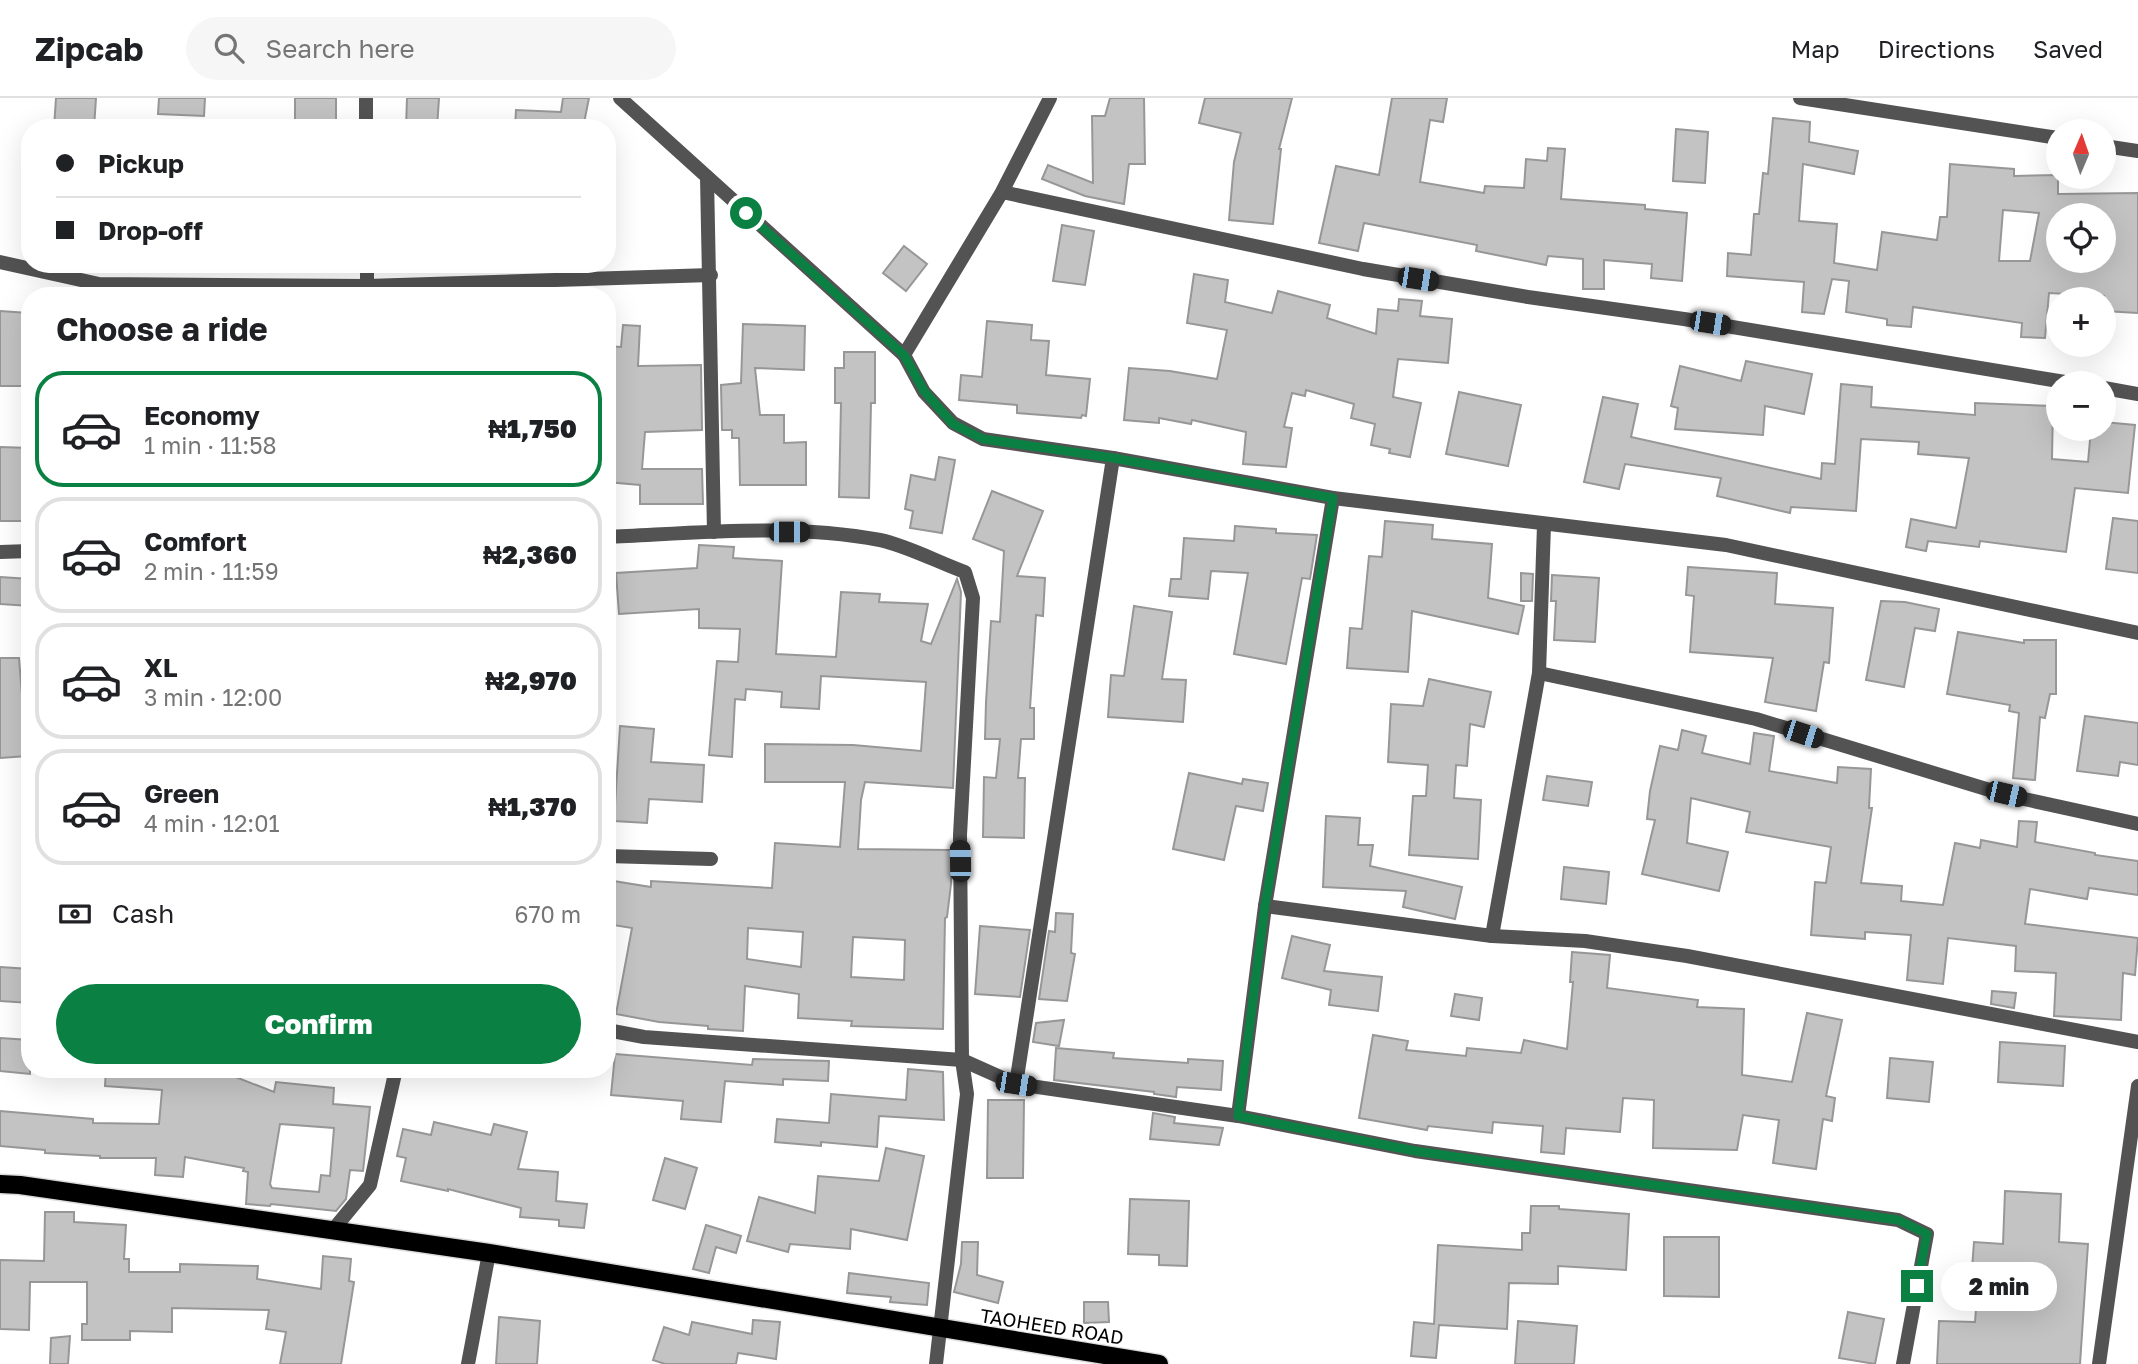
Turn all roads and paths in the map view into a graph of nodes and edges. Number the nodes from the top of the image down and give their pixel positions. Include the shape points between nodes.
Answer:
1 (366, 98) edge
2 (620, 98) edge
3 (1050, 98) edge
4 (1800, 98) edge
5 (366, 119) edge
6 (2046, 136) edge
7 (2116, 148) edge
8 (2138, 151) edge
9 (707, 177) junction
10 (1002, 192) junction
11 (0, 262) edge
12 (21, 267) edge
13 (50, 273) edge
14 (710, 275) junction
15 (214, 287) edge
16 (453, 287) edge
17 (904, 355) junction
18 (2046, 379) edge
19 (2116, 390) edge
20 (2138, 394) edge
21 (1113, 458) junction
22 (1333, 498) junction
23 (1544, 525) junction
24 (715, 532) junction
25 (616, 537) edge
26 (21, 551) edge
27 (0, 552) edge
28 (2138, 633) edge
29 (1539, 673) junction
30 (2138, 824) edge
31 (616, 856) edge
32 (711, 859) dead end
33 (1265, 906) junction
34 (1492, 936) junction
35 (616, 1032) edge
36 (2138, 1042) edge
37 (962, 1060) junction
38 (394, 1078) edge
39 (1016, 1084) junction
40 (2138, 1086) edge
41 (1238, 1116) junction
42 (0, 1184) edge
43 (333, 1230) junction
44 (489, 1253) junction
45 (940, 1329) junction
46 (468, 1364) edge
47 (936, 1364) edge
48 (1159, 1364) edge
49 (1903, 1364) edge
50 (2099, 1364) edge

1 - 5 street
2 - 9 street
3 - 10 street
4 - 6 street
7 - 8 street
9 - 14 street
9 - 17 street
10 - 17 street
10 - 18 street via 1363,269
11 - 12 street
13 - 15 street via 99,284
14 - 16 street
14 - 24 street
17 - 21 street via 924,391 953,424 983,439
19 - 20 street
21 - 22 street
21 - 39 street
22 - 23 street
22 - 33 street
23 - 28 street via 1726,545
23 - 29 street
24 - 25 street
24 - 37 street via 813,531 883,540 965,572 973,598 960,835
26 - 27 street
29 - 30 street via 1756,719 2006,794
29 - 34 street
31 - 32 street
33 - 34 street
33 - 41 street
34 - 36 street via 1585,941 1687,956
35 - 37 street via 644,1038
37 - 39 street
37 - 45 street via 967,1094
38 - 43 street via 370,1185
39 - 41 street
40 - 50 street
41 - 49 street via 1415,1151 1898,1220 1927,1234
42 - 43 main road, TAOHEED ROAD
43 - 44 main road, TAOHEED ROAD
44 - 45 main road, TAOHEED ROAD
44 - 46 street
45 - 47 street
45 - 48 main road, TAOHEED ROAD

